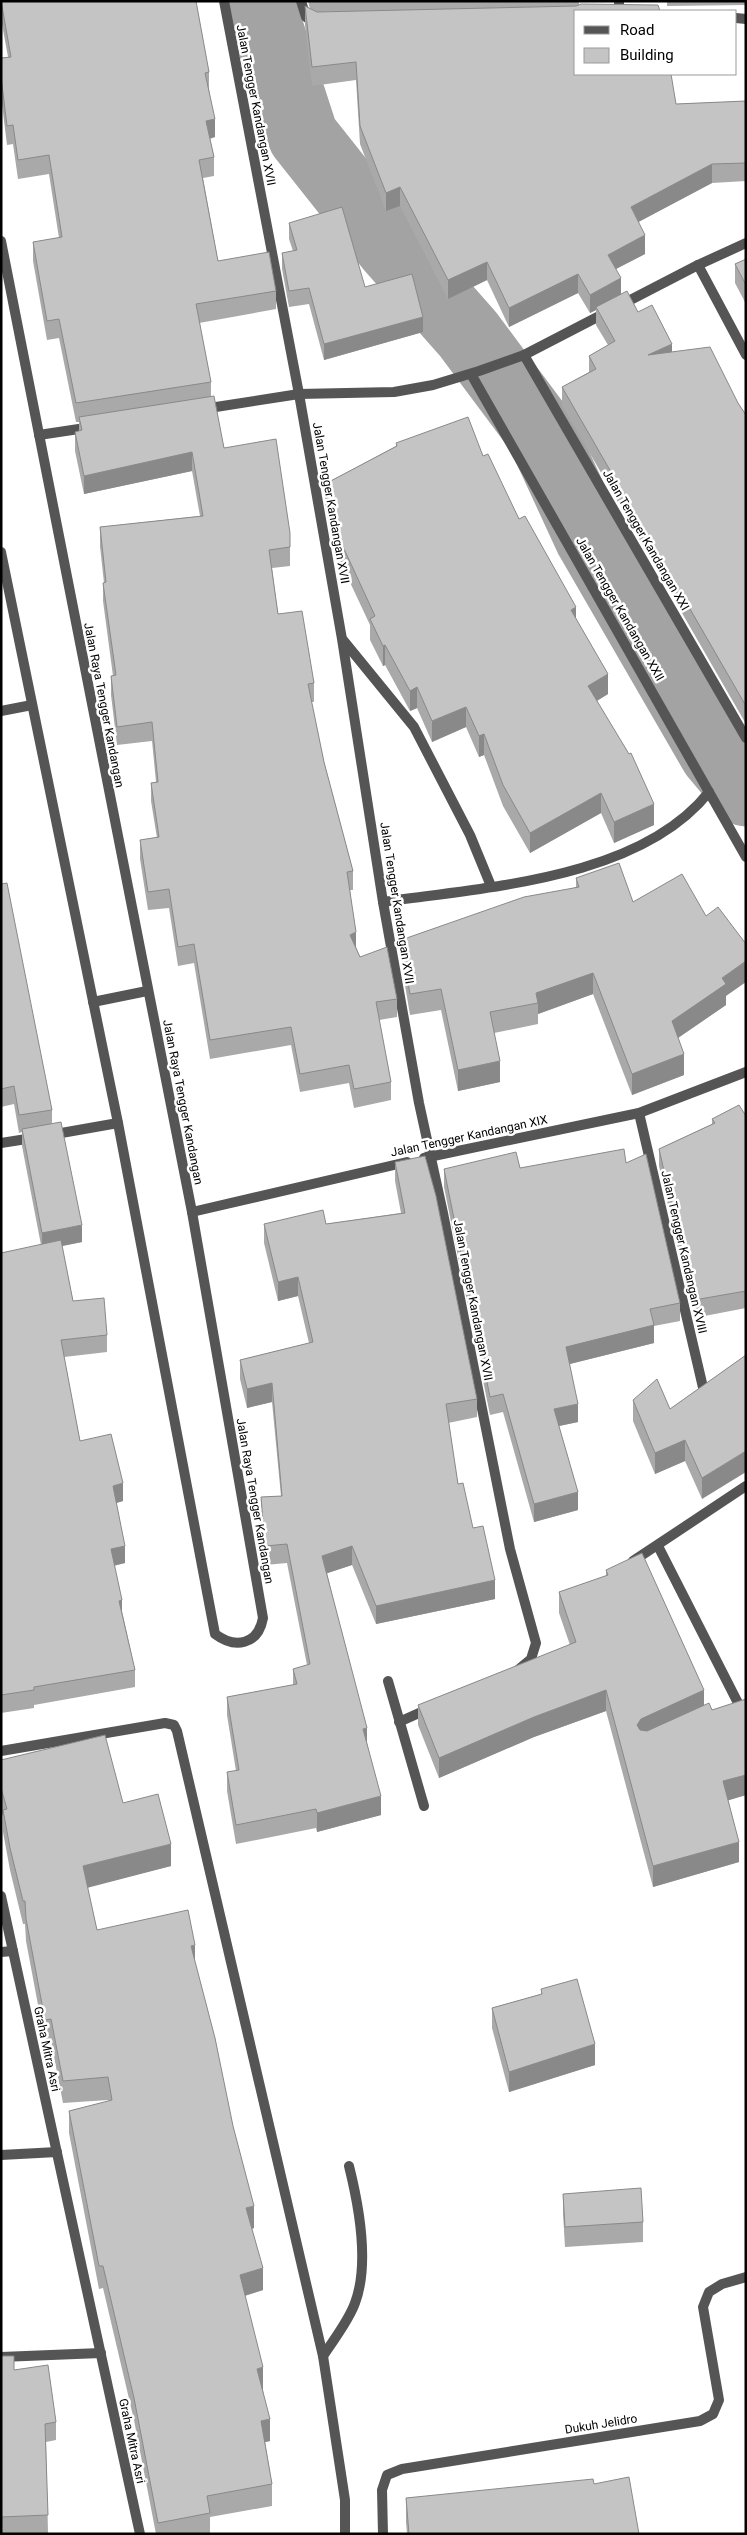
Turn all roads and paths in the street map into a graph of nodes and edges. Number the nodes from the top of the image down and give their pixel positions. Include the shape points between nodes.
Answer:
1 (224, 1) edge
2 (301, 1) edge
3 (327, 24) edge
4 (1, 241) edge
5 (746, 243) edge
6 (698, 265) junction
7 (746, 354) edge
8 (522, 356) junction
9 (475, 373) junction
10 (299, 394) junction
11 (193, 411) edge
12 (106, 424) edge
13 (39, 435) junction
14 (1, 552) edge
15 (342, 639) junction
16 (32, 705) junction
17 (1, 711) edge
18 (746, 738) edge
19 (709, 792) junction
20 (746, 857) edge
21 (491, 886) junction
22 (383, 902) junction
23 (147, 991) junction
24 (93, 1002) junction
25 (746, 1072) edge
26 (640, 1113) junction
27 (118, 1124) junction
28 (1, 1143) edge
29 (430, 1157) junction
30 (192, 1212) junction
31 (705, 1396) edge
32 (746, 1486) edge
33 (658, 1546) junction
34 (626, 1565) edge
35 (506, 1675) edge
36 (388, 1681) dead end
37 (738, 1703) edge
38 (434, 1706) edge
39 (399, 1722) junction
40 (1, 1751) edge
41 (424, 1806) dead end
42 (1, 1896) edge
43 (13, 1951) junction
44 (1, 1952) edge
45 (57, 2152) junction
46 (1, 2155) edge
47 (349, 2166) dead end
48 (746, 2277) edge
49 (101, 2353) junction
50 (323, 2356) junction
51 (1, 2357) edge
52 (140, 2534) edge
53 (345, 2534) edge
54 (383, 2534) edge

1 - 10 street, Jalan Tengger Kandangan XVII
2 - 3 street via 310,22
4 - 13 street, Jalan Raya Tengger Kandangan
5 - 6 street
6 - 7 street
6 - 8 street
8 - 9 street
8 - 18 street, Jalan Tengger Kandangan XXI
9 - 10 street via 394,392
9 - 19 street, Jalan Tengger Kandangan XXII
10 - 11 street
10 - 15 street, Jalan Tengger Kandangan XVII
12 - 13 street
13 - 23 street, Jalan Raya Tengger Kandangan
14 - 16 street, Jalan Raya Tengger Kandangan
15 - 21 street via 414,727 470,835
15 - 22 street, Jalan Tengger Kandangan XVII
16 - 17 street
16 - 24 street, Jalan Raya Tengger Kandangan
19 - 20 street, Jalan Tengger Kandangan XXII
19 - 21 street via 673,828 631,849 559,876
21 - 22 street
22 - 29 street, Jalan Tengger Kandangan XVII
23 - 24 street
23 - 30 street, Jalan Raya Tengger Kandangan
24 - 27 street, Jalan Raya Tengger Kandangan
25 - 26 street, Jalan Tengger Kandangan XIX
26 - 29 street, Jalan Tengger Kandangan XIX
26 - 31 street, Jalan Tengger Kandangan XVIII
27 - 28 street
27 - 30 street, Jalan Raya Tengger Kandangan via 215,1634 226,1643 239,1643 261,1630 262,1618
29 - 30 street, Jalan Tengger Kandangan XIX
29 - 35 street, Jalan Tengger Kandangan XVII via 510,1549 536,1643 531,1659
32 - 33 street
33 - 34 street
33 - 37 street
36 - 39 street
38 - 39 street
39 - 41 street
40 - 50 street via 166,1723 174,1725 178,1731
42 - 43 street, Graha Mitra Asri
43 - 44 street
43 - 45 street, Graha Mitra Asri
45 - 46 street
45 - 49 street, Graha Mitra Asri
47 - 50 street via 360,2212 360,2286 355,2304
48 - 54 street, Dukuh Jelidro via 722,2284 710,2292 703,2307 719,2400 713,2414 700,2421 402,2469 387,2475 382,2490
49 - 51 street
49 - 52 street, Graha Mitra Asri
50 - 53 street via 345,2500

